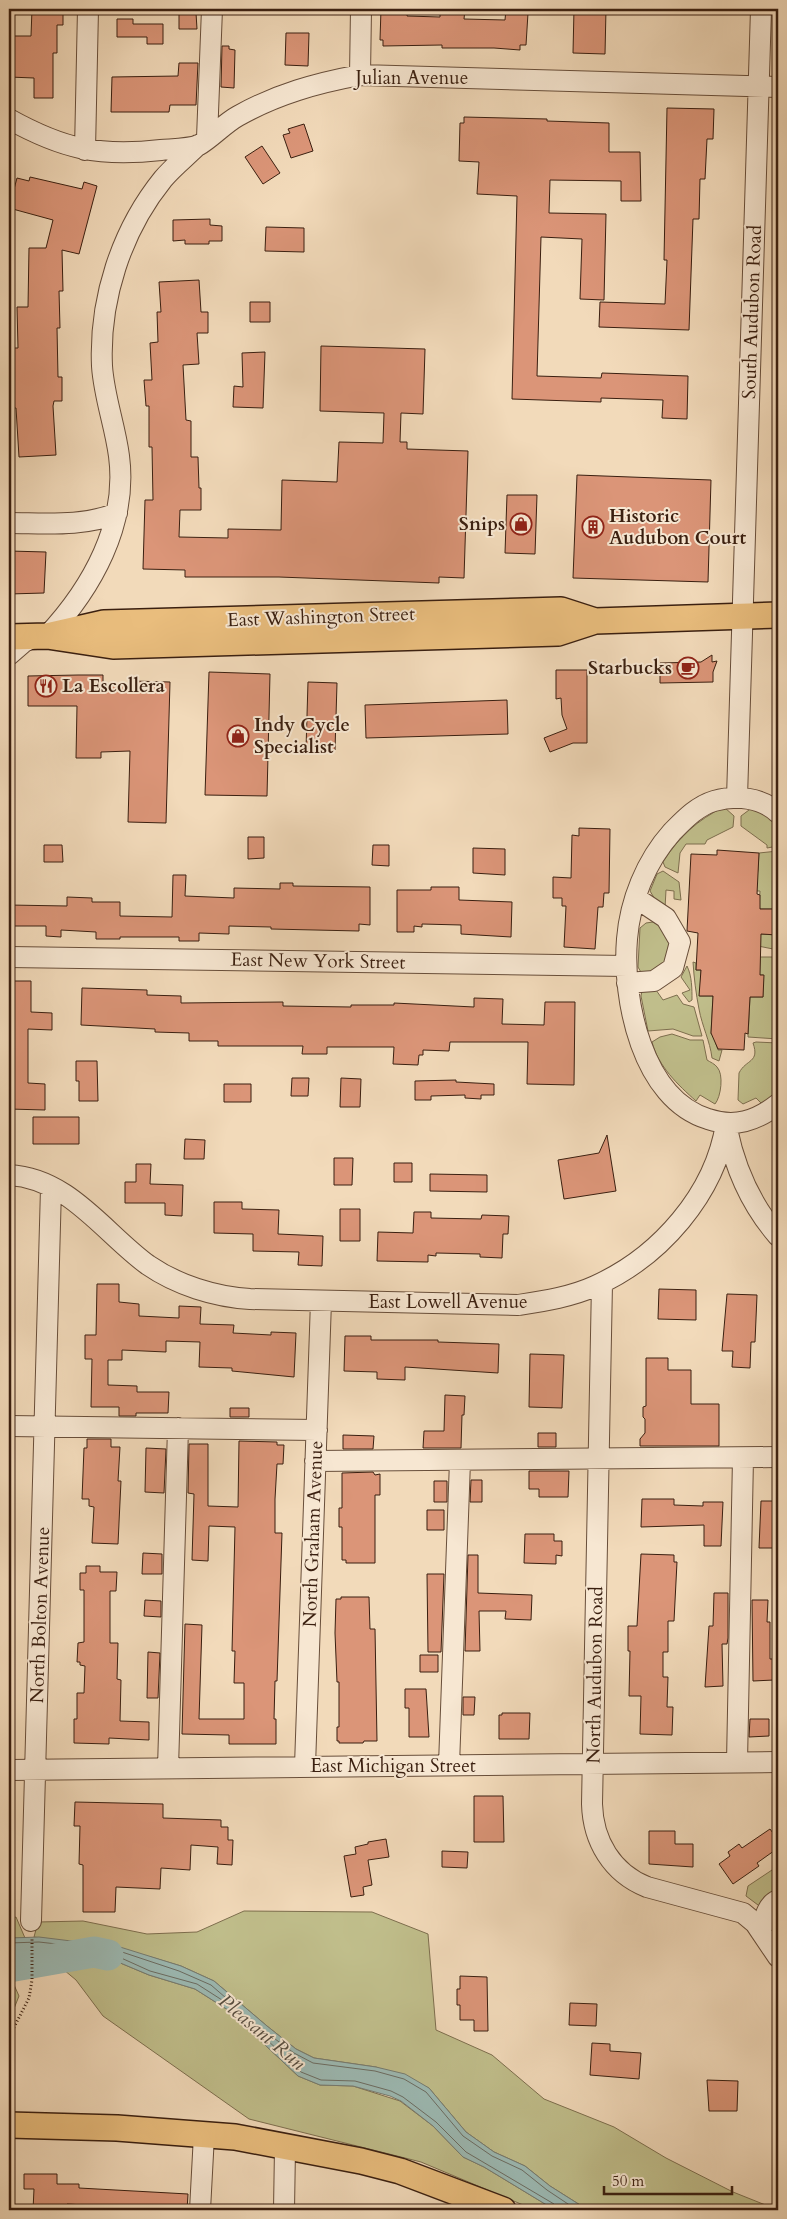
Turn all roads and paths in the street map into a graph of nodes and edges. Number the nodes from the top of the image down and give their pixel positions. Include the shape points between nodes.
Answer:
1 (88, 9) edge
2 (212, 9) edge
3 (361, 9) edge
4 (761, 9) edge
5 (360, 75) junction
6 (769, 86) edge
7 (9, 119) edge
8 (203, 141) junction
9 (85, 150) junction
10 (117, 512) junction
11 (9, 523) edge
12 (778, 615) edge
13 (743, 616) junction
14 (41, 636) junction
15 (9, 637) edge
16 (9, 655) edge
17 (737, 798) junction
18 (778, 813) edge
19 (636, 898) junction
20 (9, 957) edge
21 (627, 974) junction
22 (778, 1104) edge
23 (726, 1124) junction
24 (9, 1175) edge
25 (51, 1188) junction
26 (778, 1236) edge
27 (602, 1282) junction
28 (321, 1301) junction
29 (9, 1426) edge
30 (45, 1427) junction
31 (178, 1428) junction
32 (316, 1430) junction
33 (778, 1457) edge
34 (743, 1458) junction
35 (599, 1459) junction
36 (315, 1461) junction
37 (460, 1461) junction
38 (737, 1762) junction
39 (778, 1762) edge
40 (593, 1764) junction
41 (449, 1765) junction
42 (305, 1766) junction
43 (168, 1768) junction
44 (9, 1770) edge
45 (36, 1770) junction
46 (778, 1900) edge
47 (32, 1921) joint
48 (761, 1932) junction
49 (778, 1958) edge
50 (9, 2037) edge
51 (9, 2125) edge
52 (204, 2135) junction
53 (286, 2148) junction
54 (200, 2210) edge
55 (284, 2210) edge
56 (503, 2210) edge

1 - 9 street
2 - 8 street
3 - 5 street
4 - 6 street, South Audubon Road
5 - 6 street, Julian Avenue
5 - 8 street, Julian Avenue via 320,82 282,95 238,116
6 - 13 street, South Audubon Road
7 - 9 street, Julian Avenue via 52,141
8 - 9 street, Julian Avenue via 125,153
8 - 10 street via 165,177 139,212 122,249 110,287 102,360 106,400 120,464
10 - 11 street via 105,518 74,522
10 - 14 street via 102,558 70,611
12 - 13 main road, East Washington Street
13 - 14 main road, East Washington Street via 595,621 561,610 104,623
13 - 17 street, South Audubon Road
14 - 15 main road, East Washington Street
14 - 16 street via 24,642
17 - 18 street via 753,800
17 - 19 street via 709,803 685,819 654,857
19 - 21 street via 628,934
19 - 21 street, East New York Street via 666,918 680,942 673,968 654,981
20 - 21 street, East New York Street
21 - 23 street via 638,1037 662,1085 691,1113
22 - 23 street via 747,1122
23 - 26 street via 745,1185
23 - 27 street, East Lowell Avenue via 716,1164 682,1219 630,1267
24 - 25 street, East Lowell Avenue
25 - 28 street, East Lowell Avenue via 85,1209 150,1267 188,1285 241,1298
25 - 30 street, North Bolton Avenue
27 - 28 street, East Lowell Avenue via 557,1298 518,1304
27 - 35 street, North Audubon Road
28 - 32 street, North Graham Avenue
29 - 30 street
30 - 31 street
30 - 45 street, North Bolton Avenue
31 - 32 street
31 - 43 street
32 - 36 street, North Graham Avenue
33 - 34 street
34 - 35 street
34 - 38 street
35 - 37 street
35 - 40 street, North Audubon Road
36 - 37 street
36 - 42 street, North Graham Avenue
37 - 41 street
38 - 39 street, East Michigan Street
38 - 40 street, East Michigan Street
40 - 41 street, East Michigan Street
40 - 48 street, North Audubon Road via 595,1828 600,1844 619,1870 647,1887 736,1910 751,1919
41 - 42 street, East Michigan Street
42 - 43 street, East Michigan Street
43 - 45 street, East Michigan Street
44 - 45 street, East Michigan Street
45 - 47 street, North Bolton Avenue
46 - 48 street via 765,1914
47 - 50 path via 29,1998
48 - 49 street, North Audubon Road
51 - 52 main road via 81,2126
52 - 53 main road via 236,2137
52 - 54 street
53 - 55 street
53 - 56 main road via 400,2171

